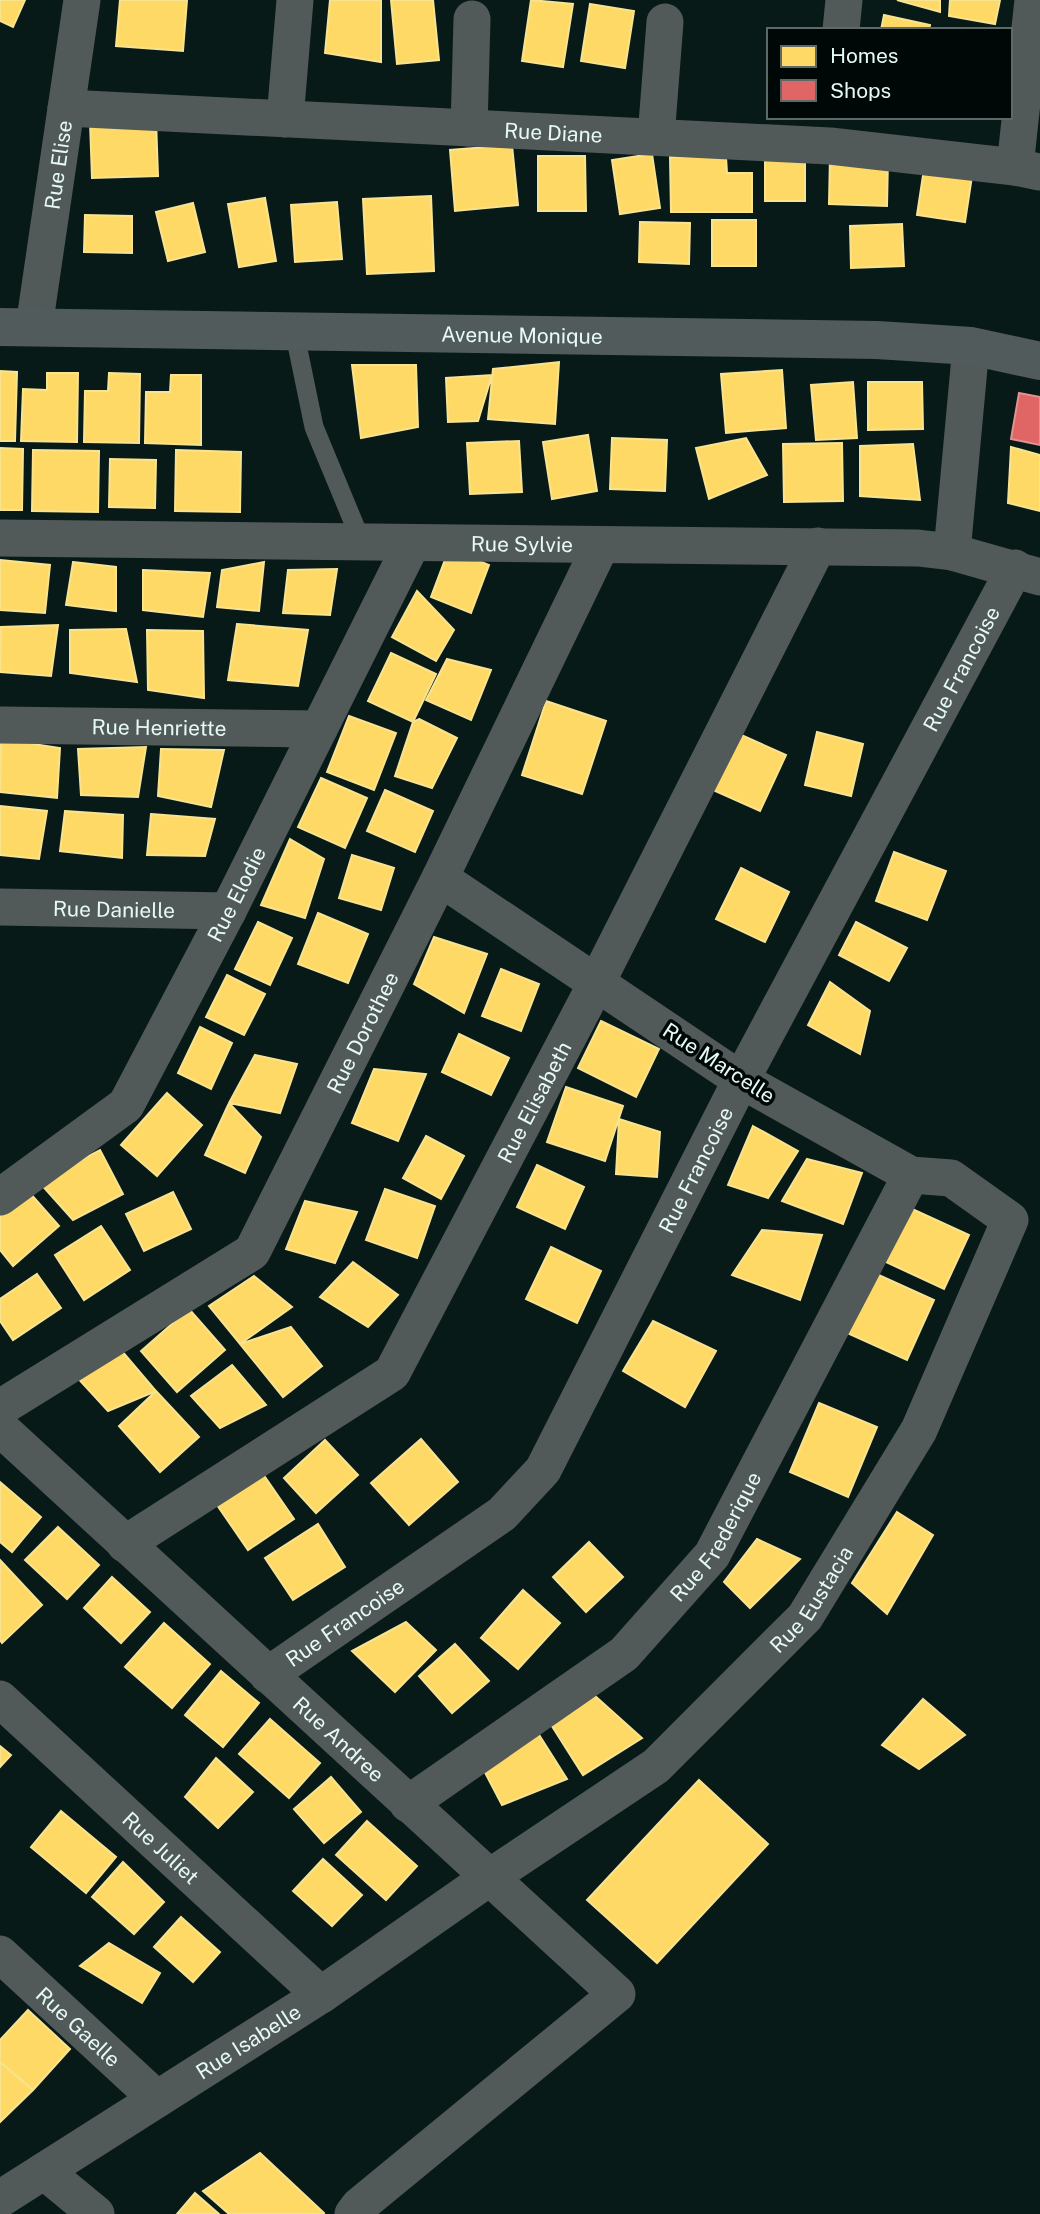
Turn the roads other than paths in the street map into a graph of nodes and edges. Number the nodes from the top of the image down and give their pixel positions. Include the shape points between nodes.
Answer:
1 (82, 0) edge
2 (295, 0) edge
3 (844, 0) edge
4 (1033, 0) edge
5 (472, 19) dead end
6 (665, 22) dead end
7 (841, 28) edge
8 (66, 108) junction
9 (285, 119) junction
10 (469, 128) junction
11 (831, 132) edge
12 (656, 137) junction
13 (1027, 169) edge
14 (17, 327) edge
15 (294, 330) junction
16 (971, 346) junction
17 (1040, 361) edge
18 (0, 538) edge
19 (362, 543) junction
20 (412, 543) junction
21 (601, 545) junction
22 (817, 546) junction
23 (952, 552) junction
24 (1027, 572) edge
25 (0, 725) edge
26 (319, 729) junction
27 (440, 878) junction
28 (0, 907) edge
29 (228, 911) junction
30 (597, 982) junction
31 (741, 1080) junction
32 (911, 1175) junction
33 (6, 1182) edge
34 (1010, 1220) joint
35 (0, 1408) edge
36 (0, 1428) edge
37 (125, 1544) junction
38 (268, 1675) junction
39 (0, 1699) edge
40 (408, 1804) junction
41 (490, 1877) junction
42 (0, 1954) edge
43 (321, 1995) junction
44 (157, 2099) junction
45 (44, 2171) junction
46 (0, 2199) edge
47 (96, 2214) edge
48 (353, 2214) edge

1 - 8 street, Rue Elise
2 - 9 street
3 - 7 street
4 - 13 street
5 - 10 street
6 - 12 street
8 - 9 street, Rue Diane
8 - 14 street, Rue Elise
9 - 10 street, Rue Diane
10 - 12 street, Rue Diane
11 - 12 street, Rue Diane
11 - 13 street, Rue Diane
14 - 15 street, Avenue Monique
15 - 16 street, Avenue Monique via 877,340
15 - 19 lane via 314,427
16 - 17 street, Avenue Monique
16 - 23 street
18 - 19 street, Rue Sylvie
19 - 20 street, Rue Sylvie
20 - 21 street, Rue Sylvie
20 - 26 street, Rue Elodie
21 - 22 street, Rue Sylvie
21 - 27 street, Rue Dorothee
22 - 23 street, Rue Sylvie
22 - 30 street, Rue Elisabeth
23 - 24 street, Rue Sylvie
24 - 31 street, Rue Francoise
25 - 26 street, Rue Henriette
26 - 29 street, Rue Elodie
27 - 30 street, Rue Marcelle
27 - 35 street, Rue Dorothee via 251,1252
28 - 29 street, Rue Danielle
29 - 33 street, Rue Elodie via 126,1105
30 - 31 street, Rue Marcelle
30 - 37 street, Rue Elisabeth via 391,1373
31 - 32 street, Rue Marcelle
31 - 38 street, Rue Francoise via 543,1470 502,1514
32 - 34 street, Rue Marcelle via 951,1178
32 - 40 street, Rue Frederique via 712,1555 624,1654
34 - 41 street, Rue Eustacia via 919,1430 805,1616 656,1766
36 - 37 street, Rue Andree
37 - 38 street, Rue Andree
38 - 40 street, Rue Andree
39 - 43 street, Rue Juliet
40 - 41 street, Rue Andree
41 - 43 street, Rue Isabelle
41 - 48 street, Rue Andree via 617,1994
42 - 44 street, Rue Gaelle
43 - 44 street, Rue Isabelle
44 - 45 street, Rue Isabelle
45 - 46 street, Rue Isabelle
45 - 47 street

